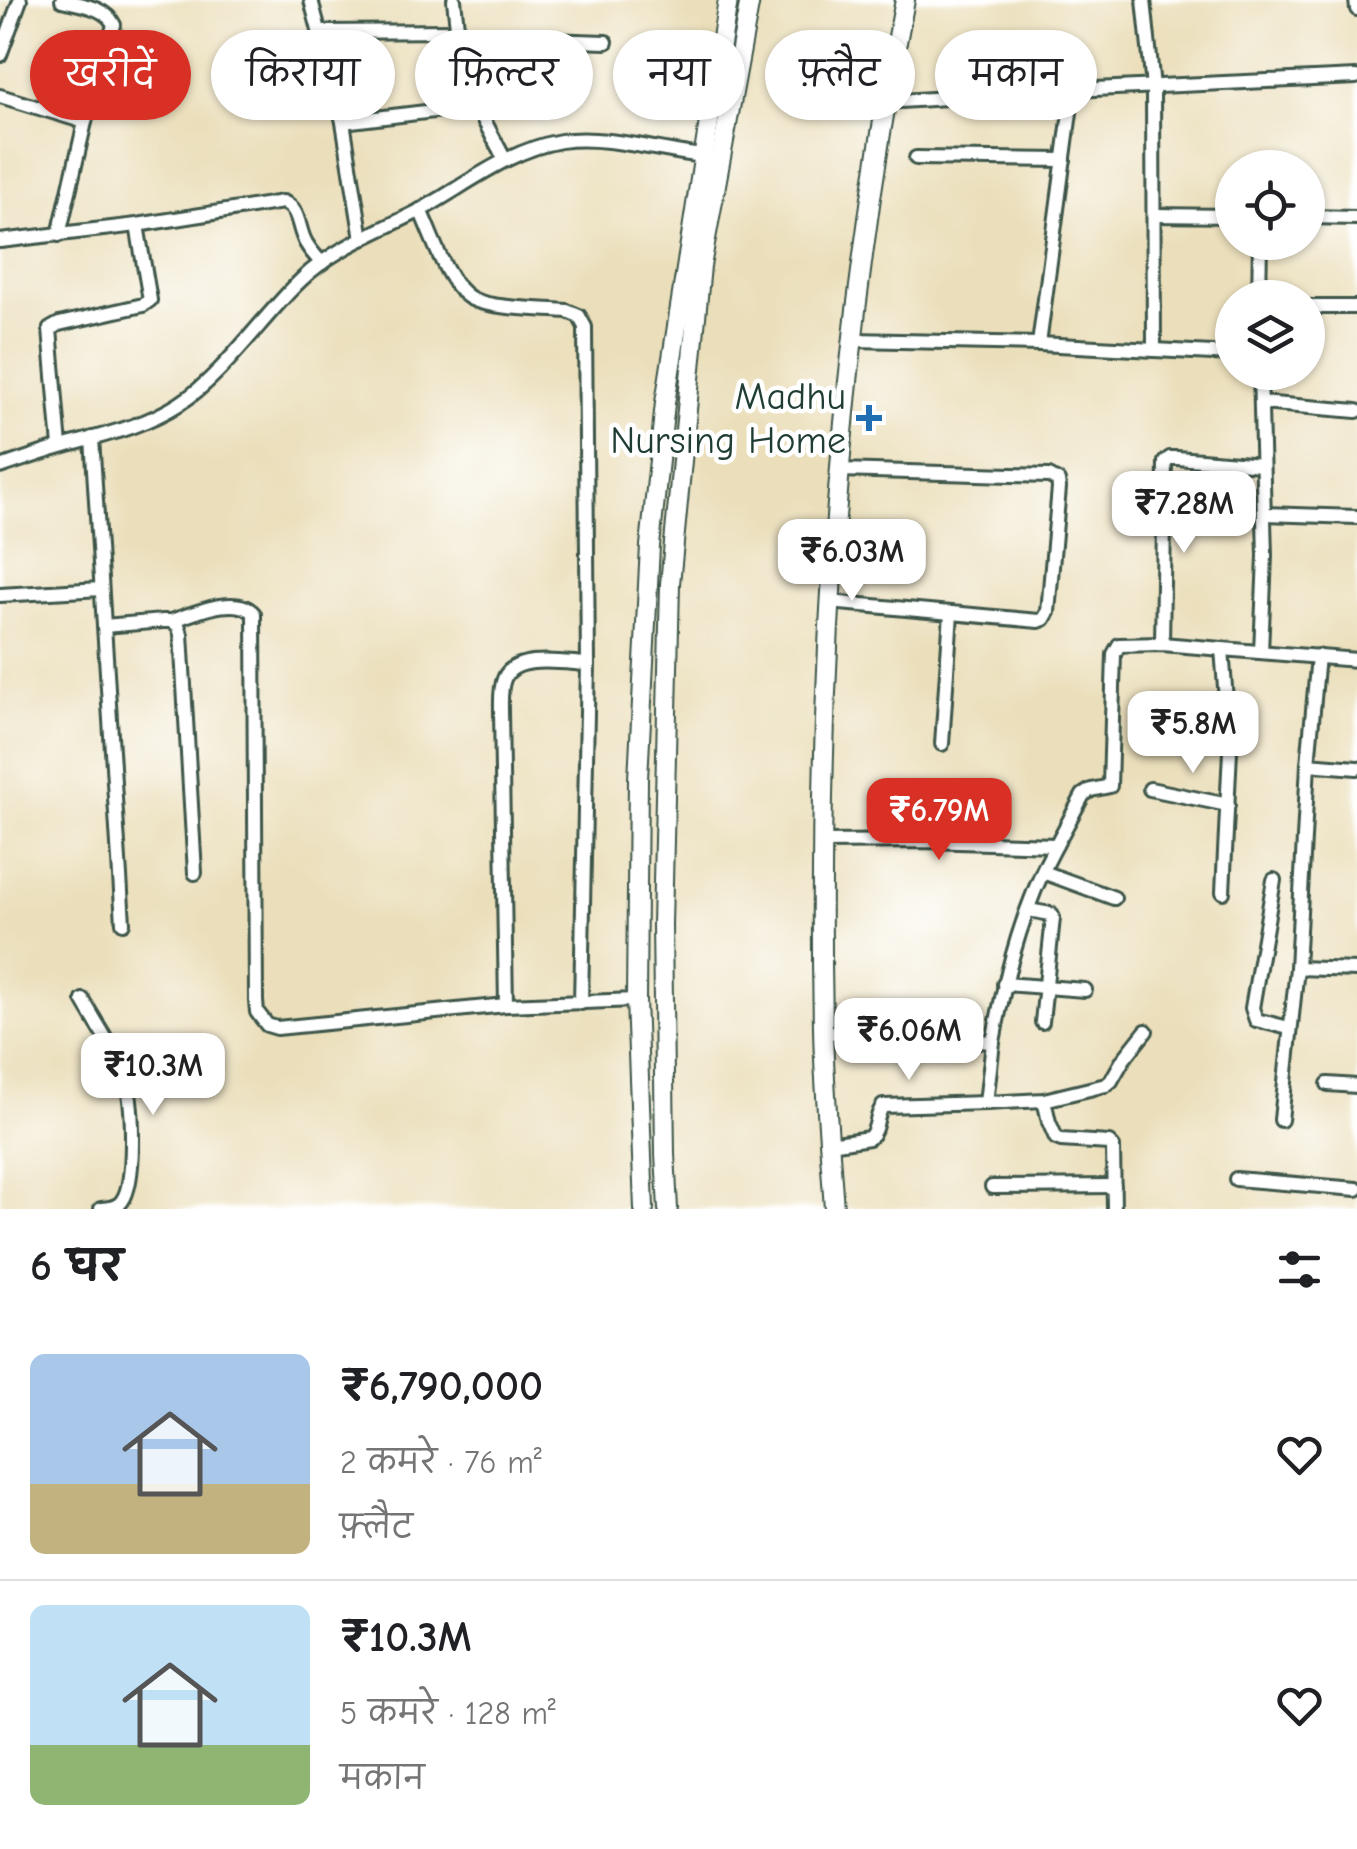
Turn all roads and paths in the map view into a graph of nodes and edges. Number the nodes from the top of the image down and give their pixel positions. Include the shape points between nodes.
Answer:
1 (20, 0) edge
2 (62, 0) edge
3 (312, 0) edge
4 (454, 0) edge
5 (750, 0) edge
6 (905, 0) edge
7 (1144, 0) edge
8 (1356, 0) edge
9 (725, 1) edge
10 (1357, 9) edge
11 (320, 30) edge
12 (458, 30) edge
13 (899, 30) edge
14 (593, 41) edge
15 (606, 42) dead end
16 (0, 55) edge
17 (1356, 78) edge
18 (1153, 87) junction
19 (1097, 89) edge
20 (0, 96) edge
21 (415, 113) edge
22 (483, 120) edge
23 (883, 120) edge
24 (1069, 120) edge
25 (85, 122) junction
26 (344, 122) joint
27 (711, 157) junction
28 (916, 158) dead end
29 (505, 160) junction
30 (1064, 160) junction
31 (420, 210) junction
32 (1154, 215) junction
33 (1215, 216) edge
34 (1325, 217) edge
35 (1357, 218) edge
36 (137, 226) junction
37 (58, 235) junction
38 (362, 239) junction
39 (0, 241) edge
40 (322, 263) junction
41 (1325, 307) edge
42 (1357, 307) edge
43 (853, 340) junction
44 (1039, 344) junction
45 (1154, 350) junction
46 (1215, 353) edge
47 (1260, 390) edge
48 (1260, 404) junction
49 (1357, 412) edge
50 (92, 438) junction
51 (60, 447) junction
52 (1262, 465) junction
53 (0, 467) edge
54 (839, 470) junction
55 (1264, 514) junction
56 (1357, 518) edge
57 (102, 589) junction
58 (0, 595) edge
59 (829, 602) junction
60 (952, 613) junction
61 (171, 621) junction
62 (104, 626) junction
63 (1162, 644) junction
64 (1222, 650) junction
65 (1261, 652) junction
66 (1318, 656) junction
67 (1357, 660) edge
68 (588, 664) junction
69 (942, 744) dead end
70 (1308, 764) junction
71 (1357, 768) edge
72 (1150, 790) dead end
73 (1228, 805) junction
74 (821, 842) junction
75 (1056, 845) junction
76 (1043, 872) junction
77 (195, 873) dead end
78 (1274, 880) dead end
79 (1223, 892) dead end
80 (1114, 898) dead end
81 (1028, 910) junction
82 (123, 923) dead end
83 (1296, 968) junction
84 (1357, 970) edge
85 (1004, 984) junction
86 (1046, 988) junction
87 (1086, 990) dead end
88 (83, 1000) dead end
89 (636, 1000) junction
90 (581, 1003) junction
91 (506, 1005) junction
92 (1042, 1022) dead end
93 (1289, 1028) junction
94 (1146, 1031) dead end
95 (823, 1032) junction
96 (994, 1042) junction
97 (1328, 1084) dead end
98 (1357, 1086) edge
99 (1044, 1100) junction
100 (986, 1103) junction
101 (1281, 1120) dead end
102 (830, 1144) junction
103 (1236, 1179) dead end
104 (1114, 1186) junction
105 (992, 1188) dead end
106 (1357, 1190) edge
107 (101, 1209) edge
108 (644, 1209) edge
109 (668, 1209) edge
110 (834, 1209) edge
111 (1114, 1209) edge

1 - 16 street
2 - 25 street via 105,12 114,26
3 - 11 street
4 - 12 street
5 - 27 main road
6 - 13 main road
7 - 18 street
8 - 10 street
9 - 27 main road
14 - 15 street
17 - 18 street
18 - 19 street
18 - 32 street
20 - 25 street
21 - 26 street
22 - 29 street
23 - 43 main road
24 - 30 street
25 - 37 street
26 - 38 street
27 - 29 street via 590,140 548,144
27 - 89 main road via 665,403 650,546
27 - 109 main road via 670,584 662,926
28 - 30 street
29 - 31 street
30 - 44 street
31 - 38 street
31 - 68 street via 452,280 474,300 567,311 586,327
32 - 33 street
32 - 45 street
34 - 35 street
36 - 37 street
36 - 40 street via 283,202 295,211 305,242
36 - 51 street via 150,300 50,329
37 - 39 street
38 - 40 street
40 - 50 street via 181,404
41 - 42 street
43 - 44 street
43 - 54 main road
44 - 45 street
45 - 46 street
47 - 48 street
48 - 49 street
48 - 52 street
50 - 51 street
50 - 57 street
51 - 53 street
52 - 55 street
52 - 63 street via 1165,462
54 - 59 main road
54 - 60 street via 1058,480 1044,619
55 - 56 street
55 - 65 street
57 - 58 street
57 - 62 street
59 - 60 street
59 - 74 main road
60 - 69 street
61 - 62 street
61 - 77 street via 181,634
61 - 91 street via 225,606 242,605 254,614 260,1018 276,1028
62 - 82 street
63 - 64 street
63 - 75 street via 1115,650 1110,786 1083,796
64 - 65 street
64 - 73 street
65 - 66 street
66 - 67 street
66 - 70 street
68 - 90 street
68 - 91 street via 530,662 504,675
70 - 71 street
70 - 83 street
72 - 73 street
73 - 79 street
74 - 75 street
74 - 95 main road
75 - 76 street
76 - 80 street
76 - 81 street
78 - 93 street via 1252,1008 1256,1020
81 - 85 street
81 - 86 street via 1052,918
83 - 84 street
83 - 93 street
85 - 86 street
85 - 96 street
86 - 87 street
86 - 92 street
88 - 107 street via 120,1065 132,1120 124,1200
89 - 90 street
89 - 108 main road
90 - 91 street
93 - 101 street
94 - 99 street via 1106,1085
95 - 96 street
95 - 102 main road
96 - 100 street
97 - 98 street
99 - 100 street
99 - 104 street via 1056,1138 1110,1143
100 - 102 street via 884,1106 869,1138
102 - 110 main road
103 - 106 street
104 - 105 street
104 - 111 street

